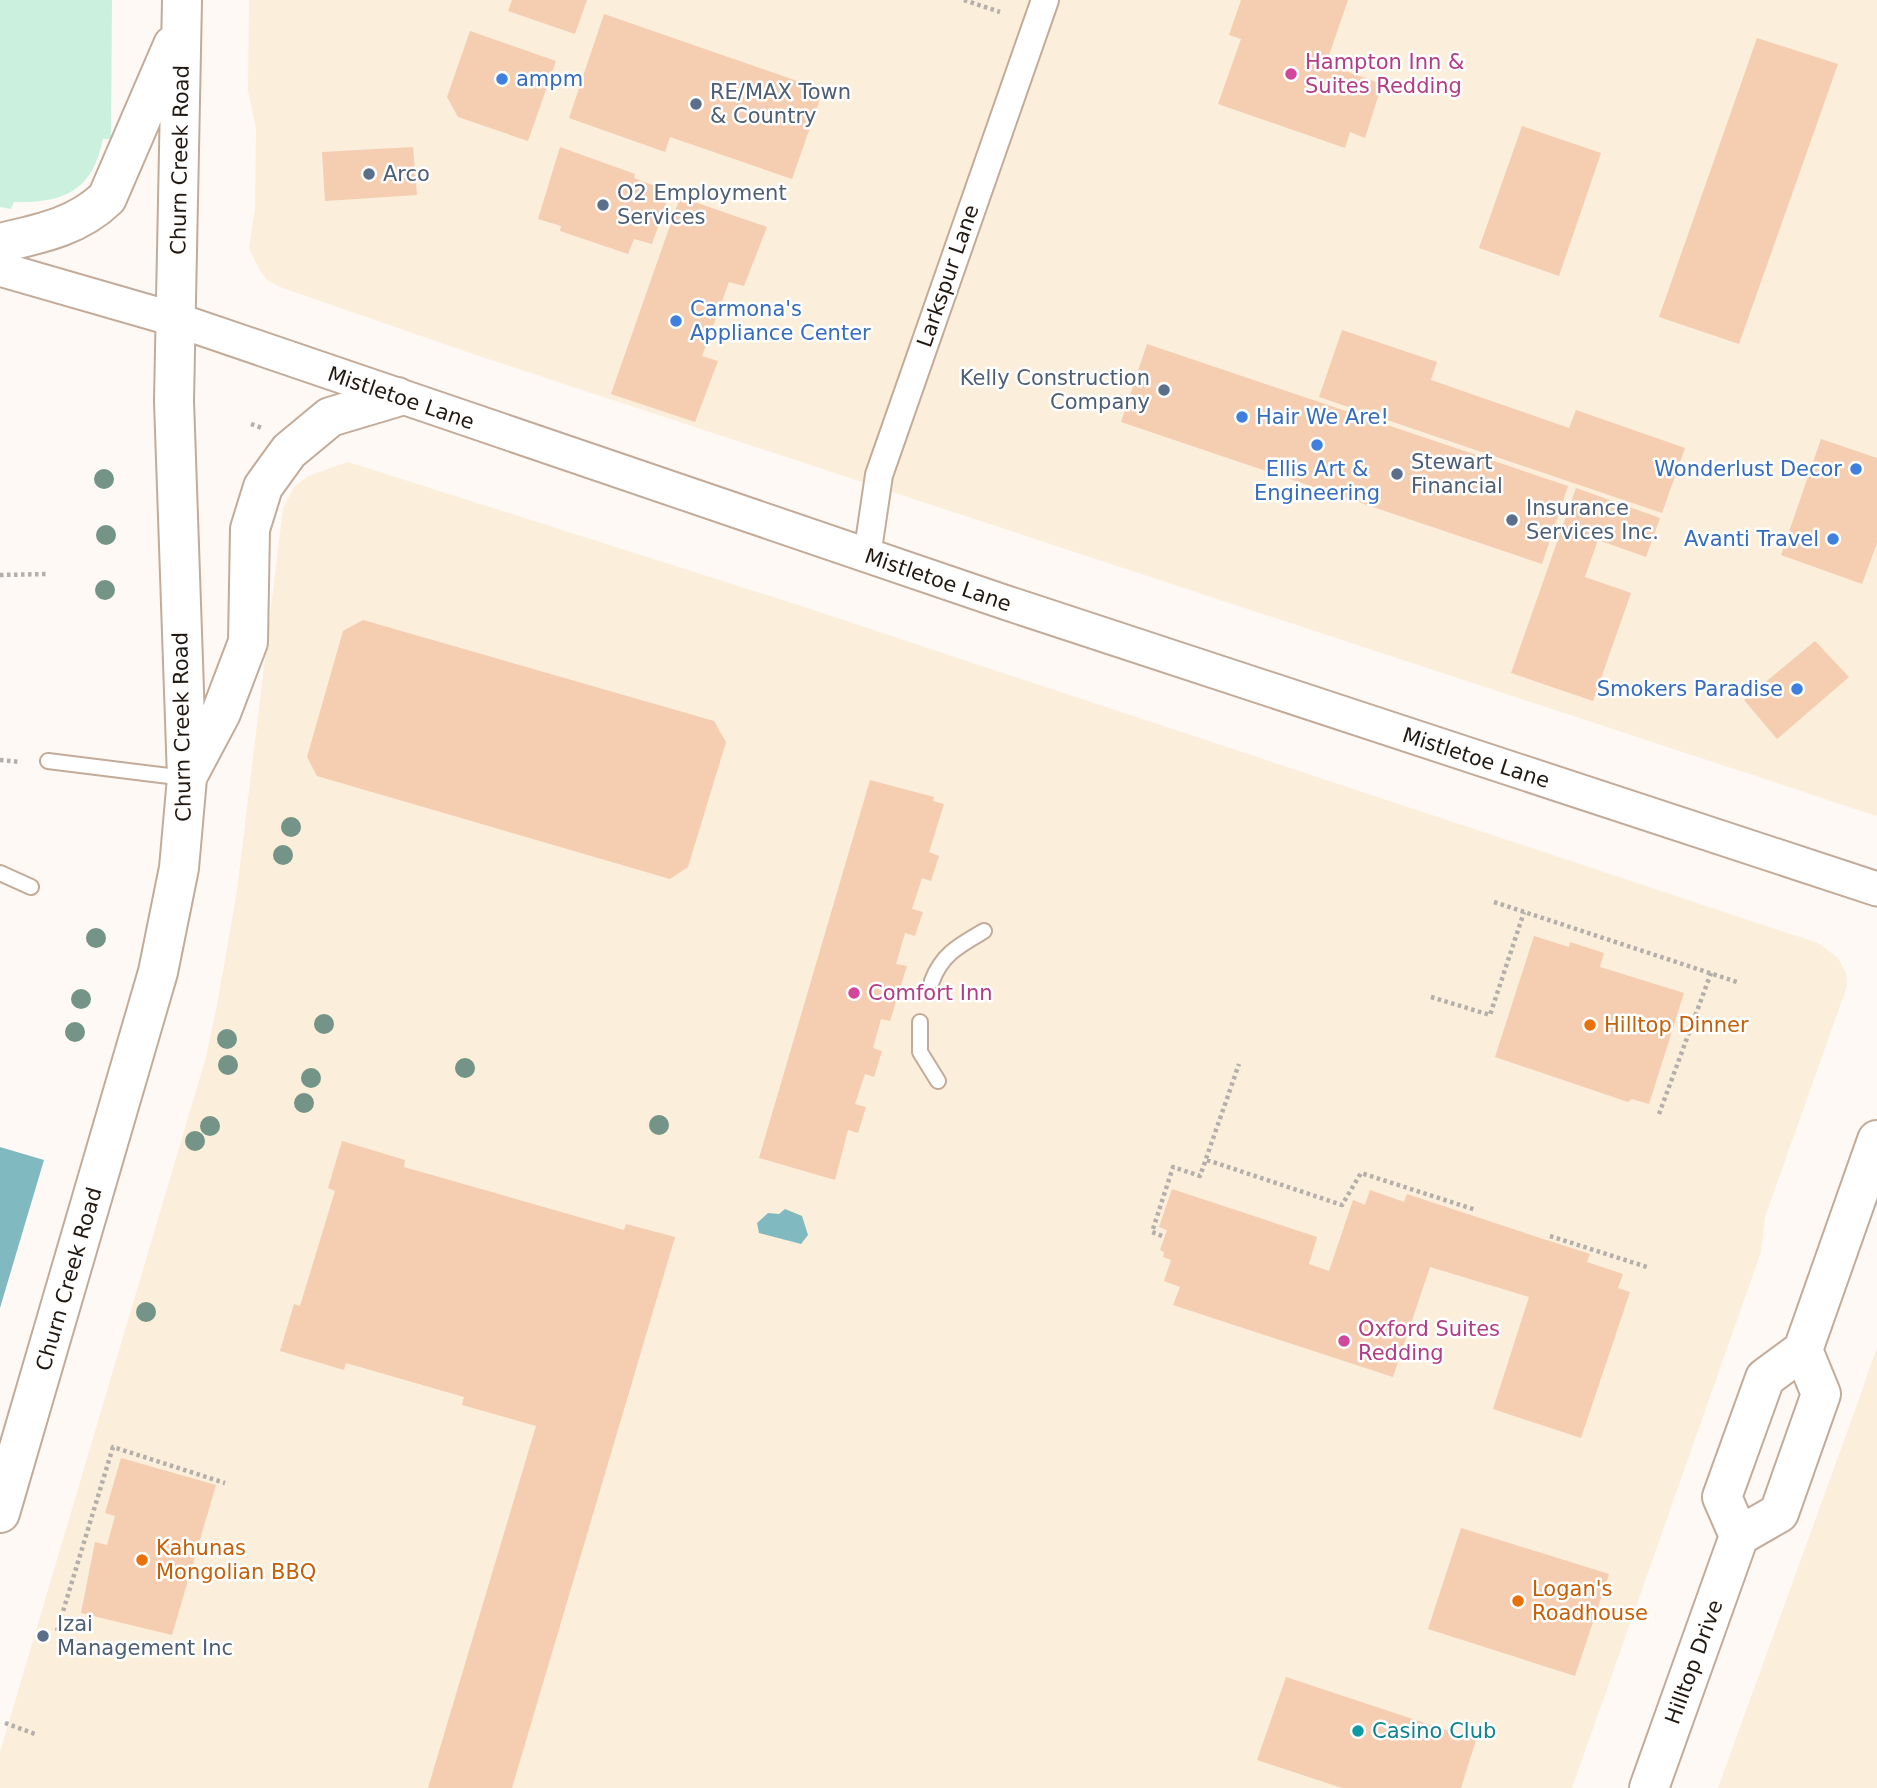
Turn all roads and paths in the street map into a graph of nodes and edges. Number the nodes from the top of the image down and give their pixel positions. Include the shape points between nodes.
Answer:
1 (964, 0) edge
2 (1045, 0) edge
3 (182, 12) edge
4 (1000, 12) dead end
5 (0, 243) edge
6 (0, 269) edge
7 (177, 320) junction
8 (397, 397) junction
9 (867, 556) junction
10 (48, 574) dead end
11 (0, 575) edge
12 (0, 760) edge
13 (48, 761) dead end
14 (21, 762) dead end
15 (187, 778) junction
16 (0, 873) edge
17 (31, 887) dead end
18 (1877, 889) edge
19 (1494, 902) dead end
20 (1524, 912) junction
21 (984, 931) dead end
22 (1711, 974) junction
23 (932, 981) dead end
24 (1737, 982) dead end
25 (1431, 997) dead end
26 (920, 1022) dead end
27 (1239, 1064) dead end
28 (938, 1081) dead end
29 (1659, 1114) dead end
30 (1877, 1140) edge
31 (1207, 1160) junction
32 (1476, 1210) dead end
33 (1163, 1236) dead end
34 (1550, 1236) dead end
35 (1647, 1267) dead end
36 (1803, 1349) junction
37 (225, 1483) dead end
38 (0, 1513) edge
39 (1739, 1536) junction
40 (57, 1631) dead end
41 (5, 1723) dead end
42 (35, 1734) dead end
43 (1649, 1788) edge

1 - 4 path
2 - 9 street, Larkspur Lane via 879,475
3 - 5 main road via 107,198 94,211 65,226
3 - 7 main road, Churn Creek Road
6 - 7 street, Mistletoe Lane
7 - 8 street, Mistletoe Lane
7 - 15 main road, Churn Creek Road via 174,401
8 - 9 street, Mistletoe Lane
8 - 15 main road via 330,417 289,451 263,487 250,529 248,642 220,713
9 - 18 street, Mistletoe Lane
10 - 11 path
12 - 14 path
13 - 15 lane
15 - 38 main road, Churn Creek Road via 179,868 158,972
16 - 17 lane
19 - 20 path
20 - 22 path
20 - 25 path via 1490,1015
21 - 23 lane via 951,951
22 - 24 path
22 - 29 path
26 - 28 lane via 920,1052
27 - 31 path
30 - 36 main road
31 - 32 path via 1342,1205 1361,1173
31 - 33 path via 1200,1176 1173,1167 1152,1232
34 - 35 path
36 - 39 main road via 1765,1378 1722,1497
36 - 39 main road via 1821,1394 1779,1513
37 - 40 path via 113,1447
39 - 43 main road, Hilltop Drive
41 - 42 path

